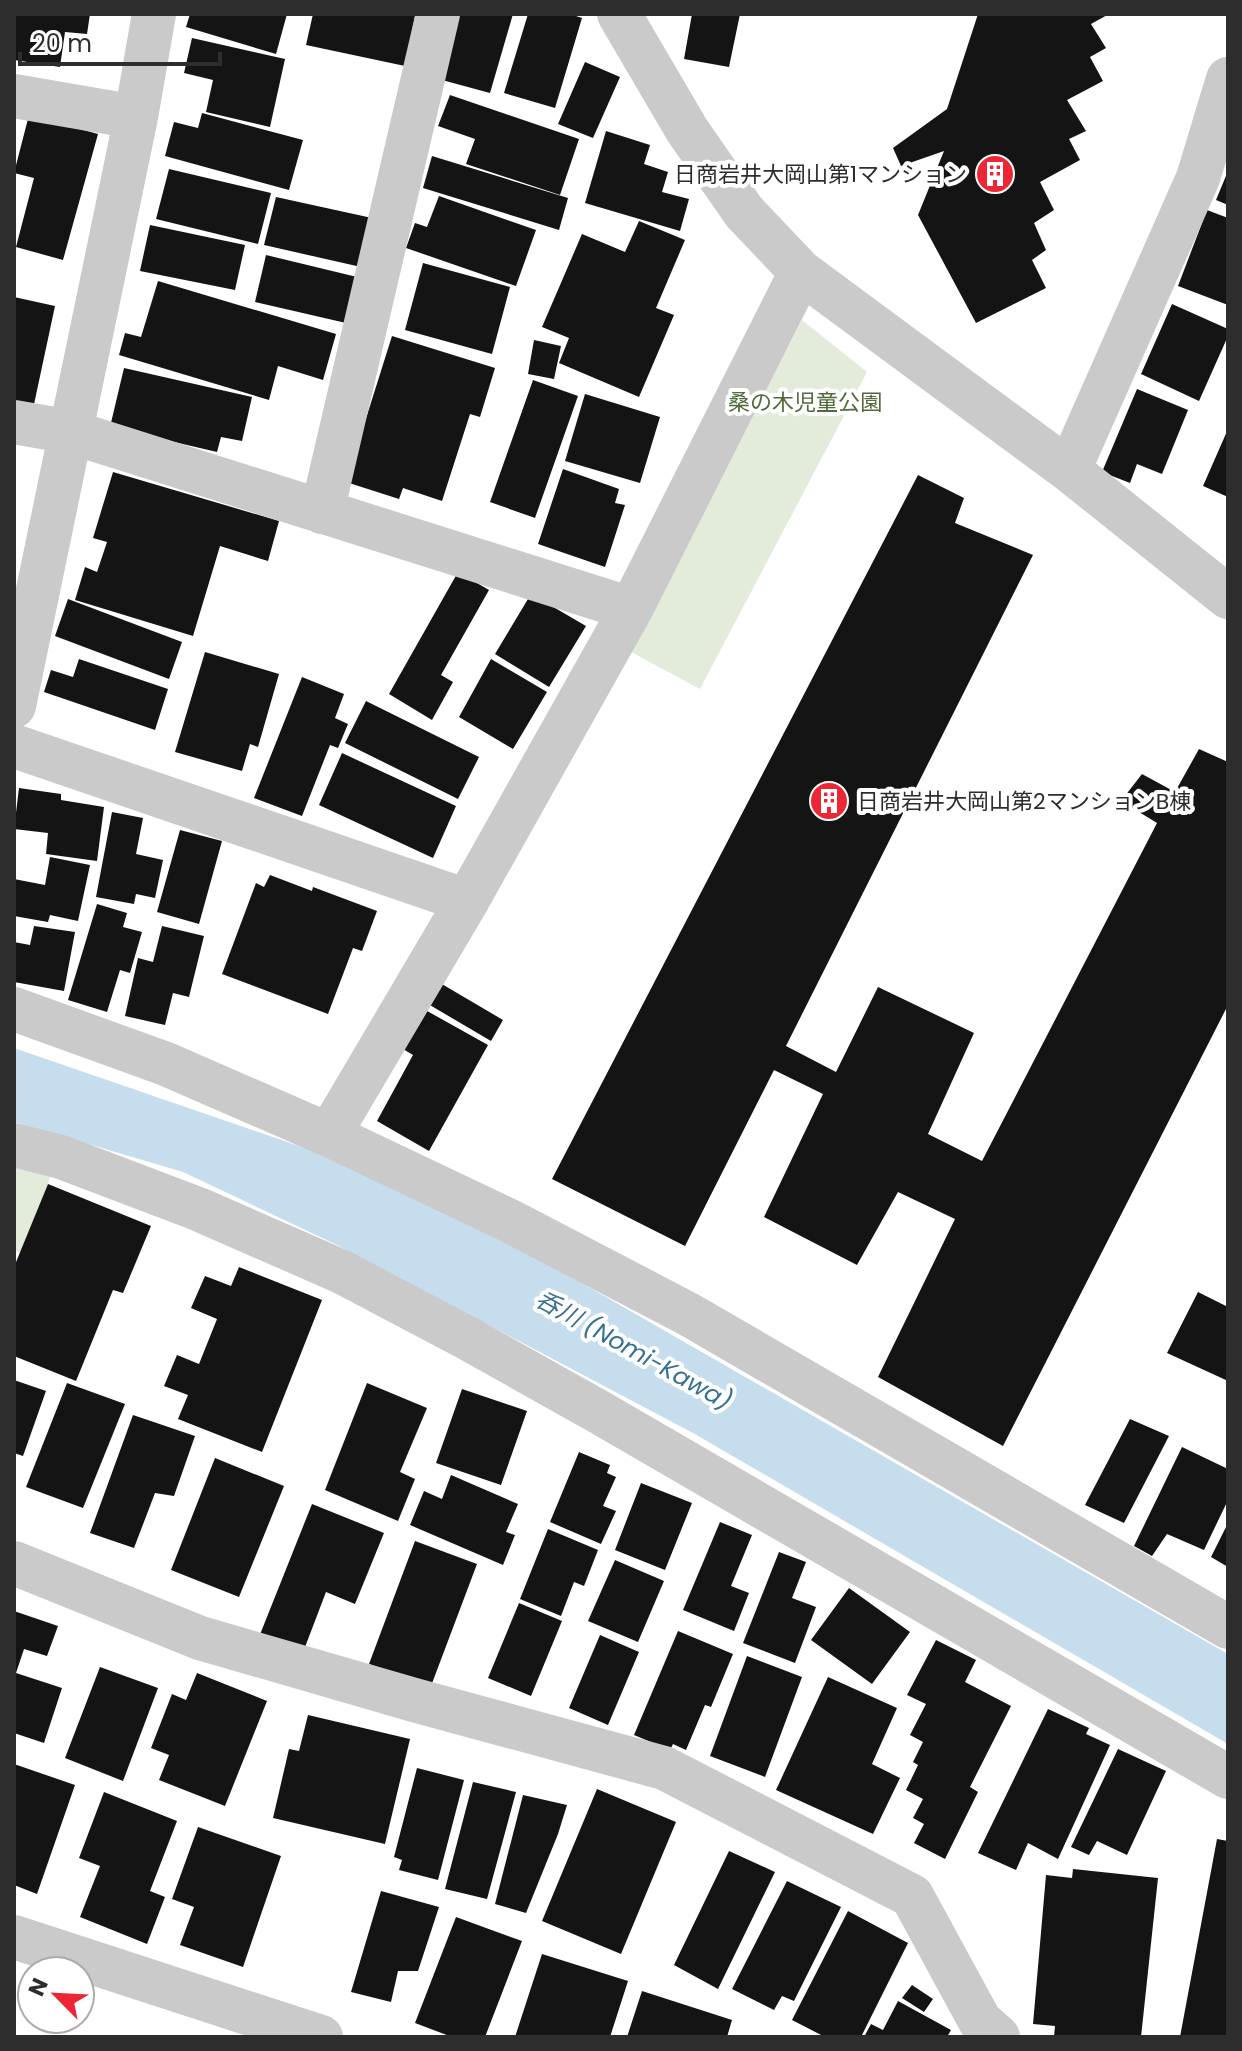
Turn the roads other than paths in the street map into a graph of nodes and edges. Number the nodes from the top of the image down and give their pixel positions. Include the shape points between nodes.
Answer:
1 (154, 14) edge
2 (438, 14) edge
3 (619, 14) edge
4 (14, 96) edge
5 (1225, 102) edge
6 (136, 117) junction
7 (801, 272) junction
8 (14, 422) edge
9 (71, 432) junction
10 (1069, 470) junction
11 (322, 512) junction
12 (1228, 597) edge
13 (631, 609) junction
14 (14, 706) edge
15 (14, 746) edge
16 (467, 901) junction
17 (14, 1009) edge
18 (329, 1135) junction
19 (14, 1145) edge
20 (14, 1563) edge
21 (1228, 1627) edge
22 (1228, 1777) edge
23 (14, 1937) edge
24 (321, 2037) edge
25 (998, 2037) edge

1 - 6 street
2 - 11 street
3 - 7 street via 687,130 744,212
4 - 6 street
5 - 10 street via 1198,178
6 - 9 street
7 - 10 street
7 - 13 street
8 - 9 street
9 - 11 street
9 - 14 street
10 - 12 street
11 - 13 street
13 - 16 street
15 - 16 street
16 - 18 street
17 - 18 street via 166,1064
18 - 21 street via 688,1314
19 - 22 street via 61,1157 198,1209 342,1272 599,1412
20 - 25 street via 200,1638 664,1768 912,1896 980,2021
23 - 24 street

